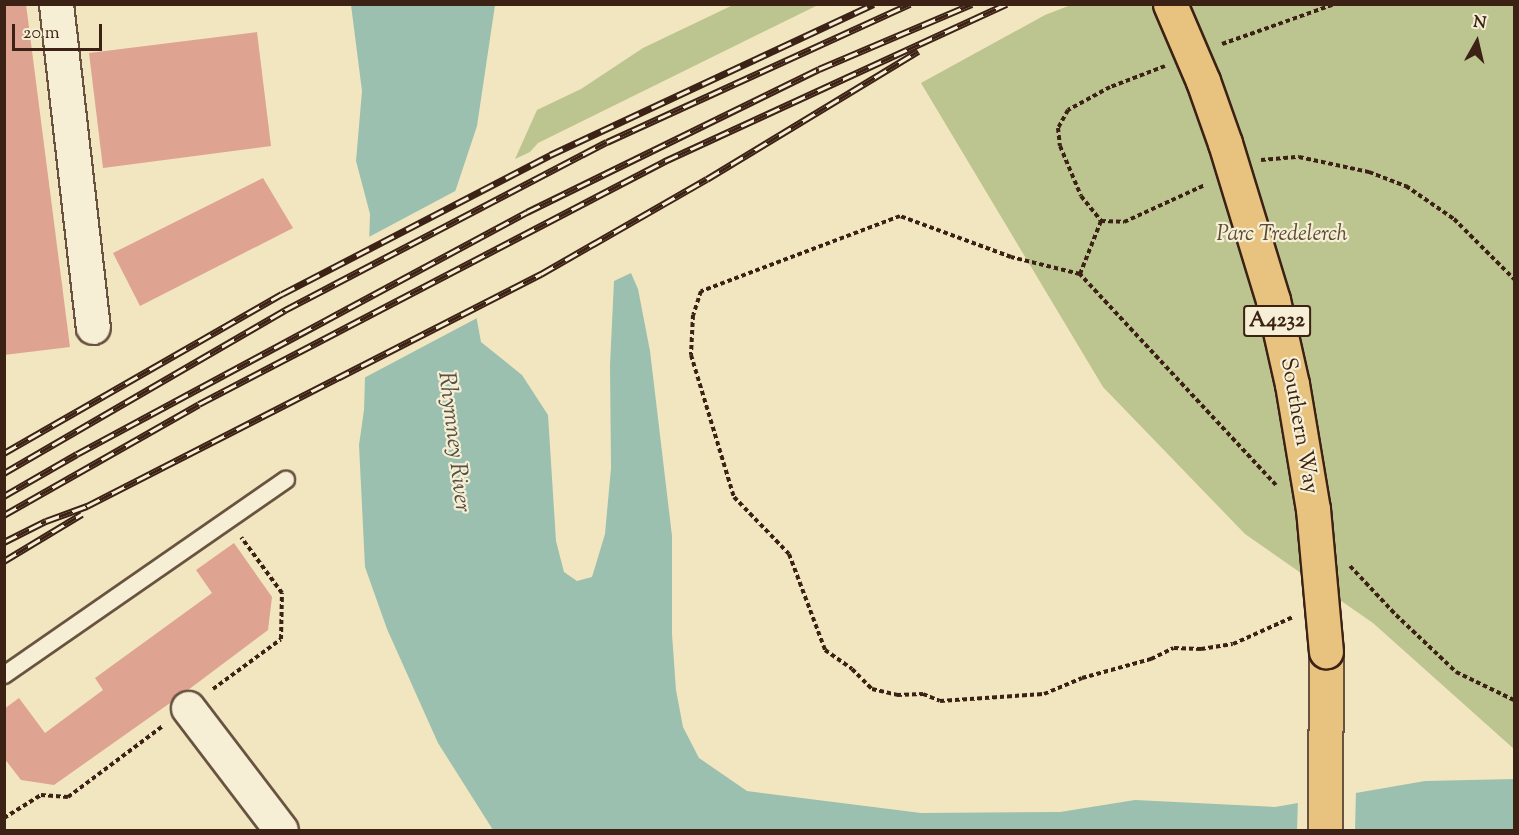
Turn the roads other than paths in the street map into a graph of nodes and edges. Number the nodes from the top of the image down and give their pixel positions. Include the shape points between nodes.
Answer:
1 (56, 4) edge
2 (1170, 4) edge
3 (93, 327) dead end
4 (286, 480) dead end
5 (4, 675) edge
6 (188, 708) dead end
7 (281, 831) edge
8 (1325, 831) edge

1 - 3 street
2 - 8 main road, Southern Way / A4232, bridge via 1203,81 1246,206 1292,384 1313,509 1326,651
4 - 5 lane
6 - 7 street

